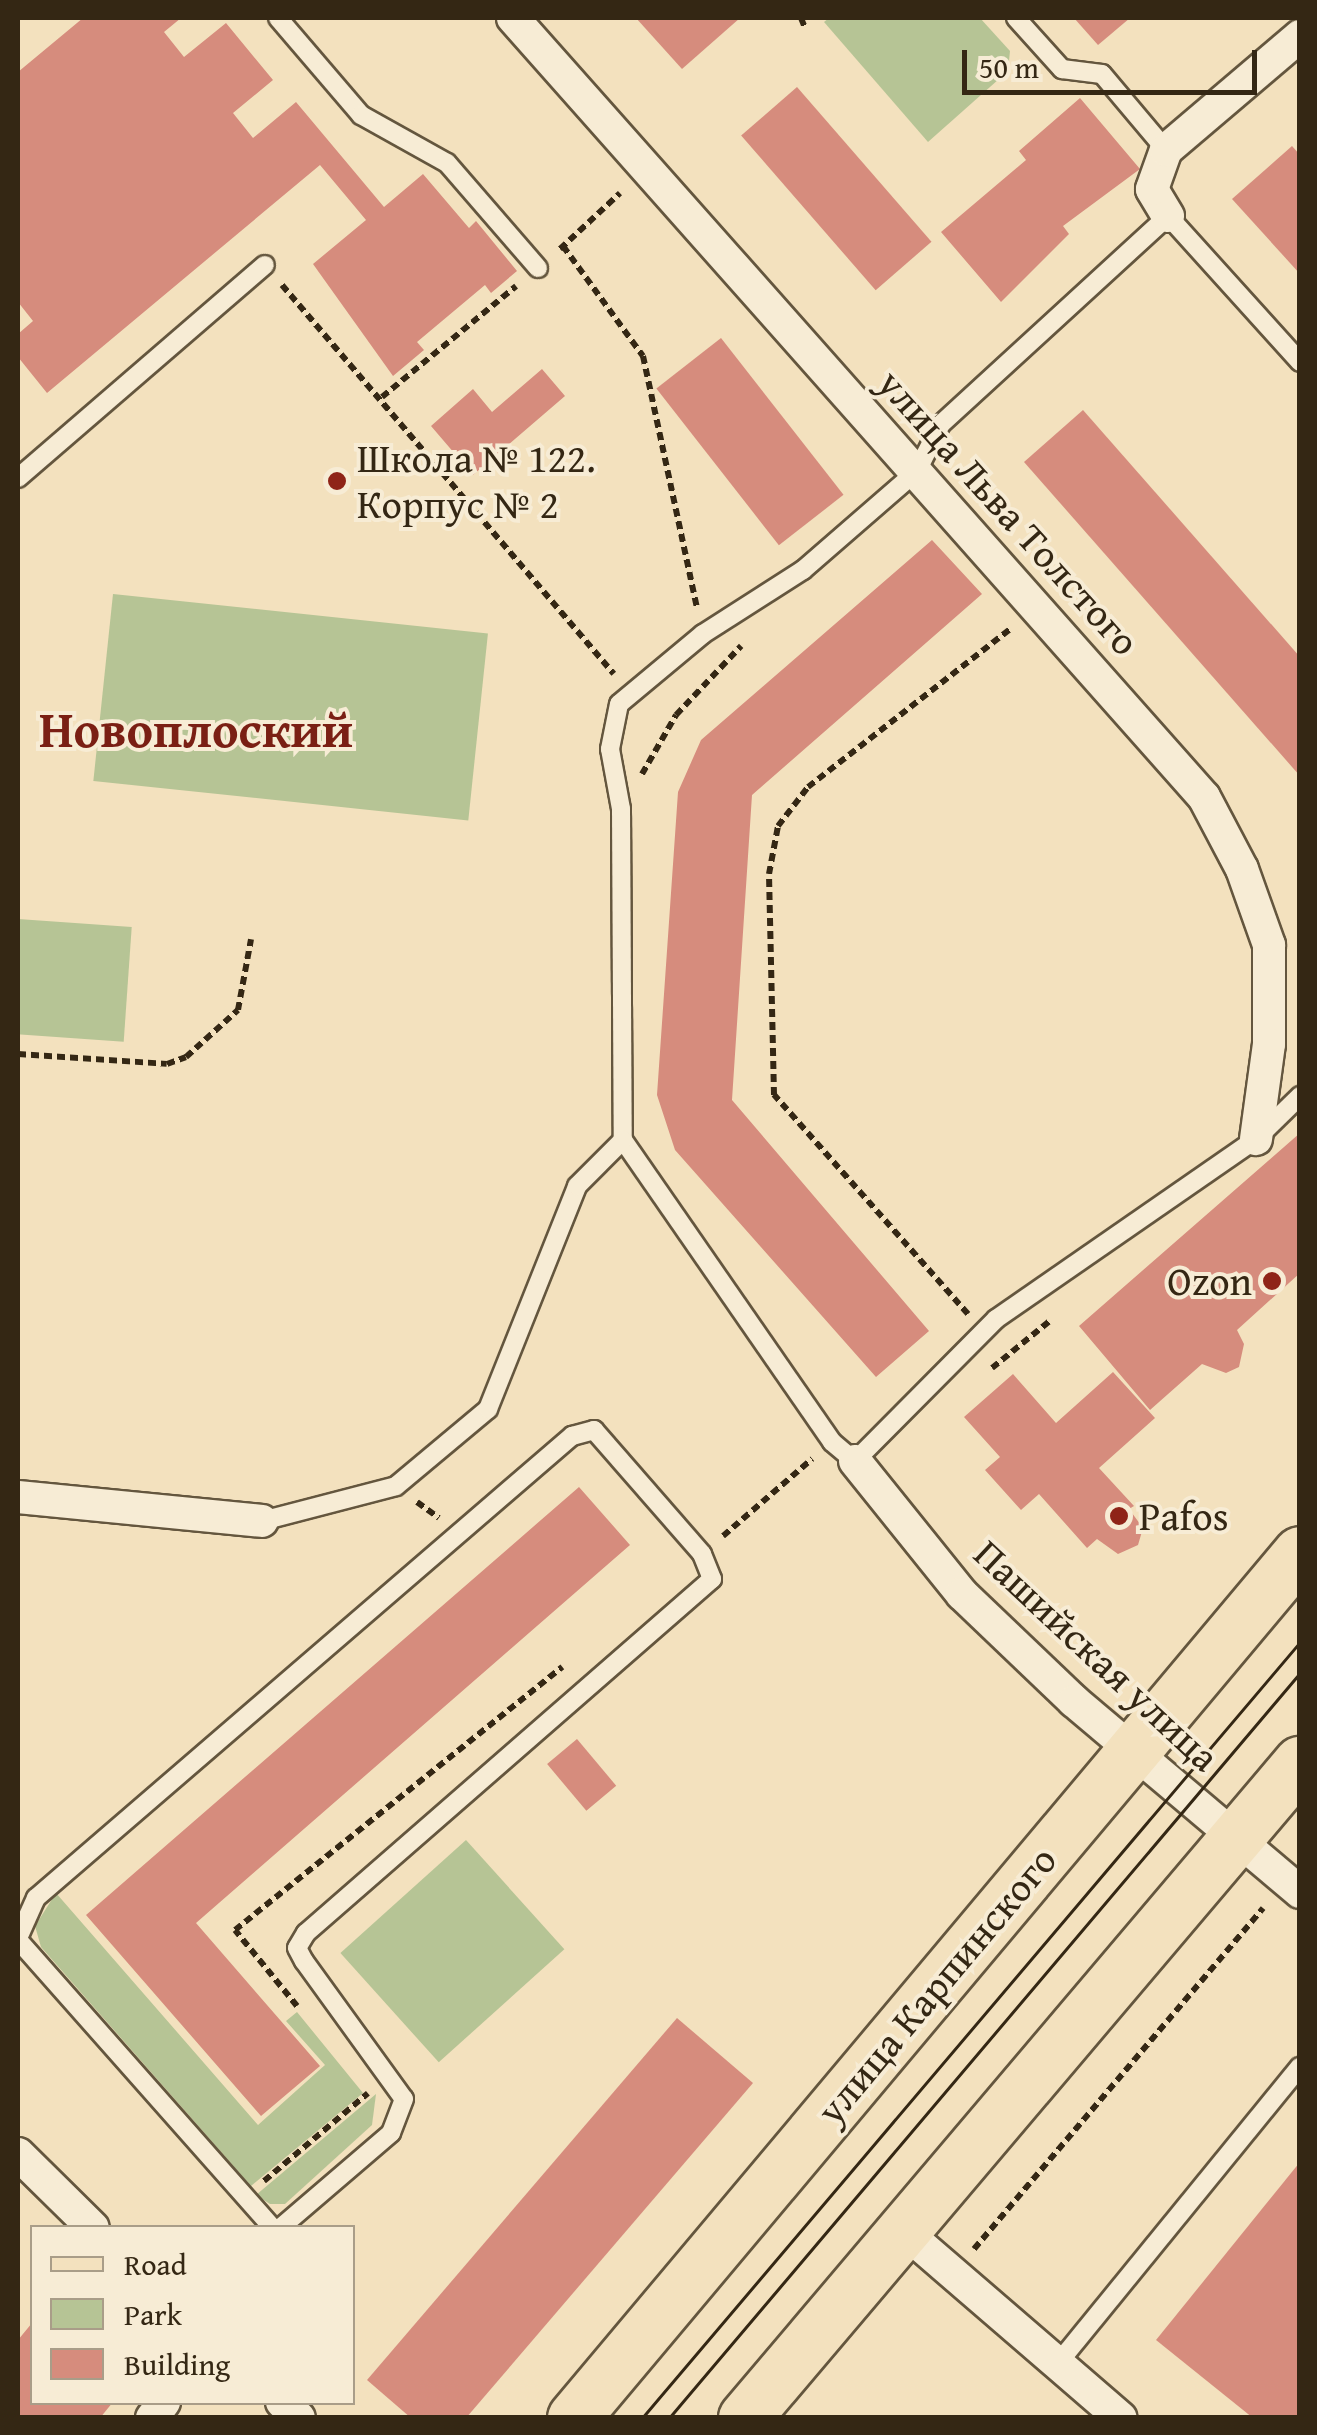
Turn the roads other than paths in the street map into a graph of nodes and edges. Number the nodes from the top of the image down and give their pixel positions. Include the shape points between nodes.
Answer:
1 (278, 18) edge
2 (514, 18) edge
3 (1016, 18) edge
4 (1291, 31) edge
5 (1166, 150) junction
6 (1168, 216) junction
7 (265, 266) road end
8 (538, 268) road end
9 (1300, 362) edge
10 (917, 471) junction
11 (18, 478) edge
12 (1300, 1096) edge
13 (1256, 1139) junction
14 (624, 1140) junction
15 (855, 1461) junction
16 (18, 1497) edge
17 (262, 1521) joint
18 (1300, 1553) edge
19 (1133, 1750) junction
20 (1300, 1763) edge
21 (1234, 1840) junction
22 (1293, 1886) edge
23 (18, 1939) edge
24 (1300, 2067) edge
25 (18, 2154) edge
26 (90, 2225) edge
27 (273, 2225) edge
28 (280, 2225) edge
29 (904, 2230) junction
30 (1059, 2362) junction
31 (574, 2418) edge
32 (744, 2418) edge
33 (1120, 2418) edge

1 - 8 lane via 361,115 448,163
2 - 10 street, улица Льва Толстого
3 - 5 lane via 1062,70 1102,74
4 - 5 street
5 - 6 street via 1152,188
6 - 9 lane
6 - 10 lane via 941,424
7 - 11 lane
10 - 13 street, улица Льва Толстого via 1204,797 1242,869 1269,945 1268,1044
10 - 14 lane via 803,570 703,634 619,704 610,749 621,809
12 - 13 lane
13 - 15 lane via 983,1331
14 - 15 lane via 832,1442
14 - 17 lane via 577,1186 488,1408 396,1486
15 - 19 street, Пашийская улица via 962,1594
16 - 17 street
18 - 19 main road, улица Карпинского
19 - 21 street, Пашийская улица
19 - 31 main road, улица Карпинского
20 - 21 main road
21 - 22 street, Пашийская улица
21 - 29 main road
23 - 27 lane
23 - 28 lane via 36,1898 572,1436 594,1430 702,1554 712,1579 306,1933 298,1948 304,1961 404,2099 392,2133
24 - 30 lane
25 - 26 street
29 - 30 street
29 - 32 main road
30 - 33 street

